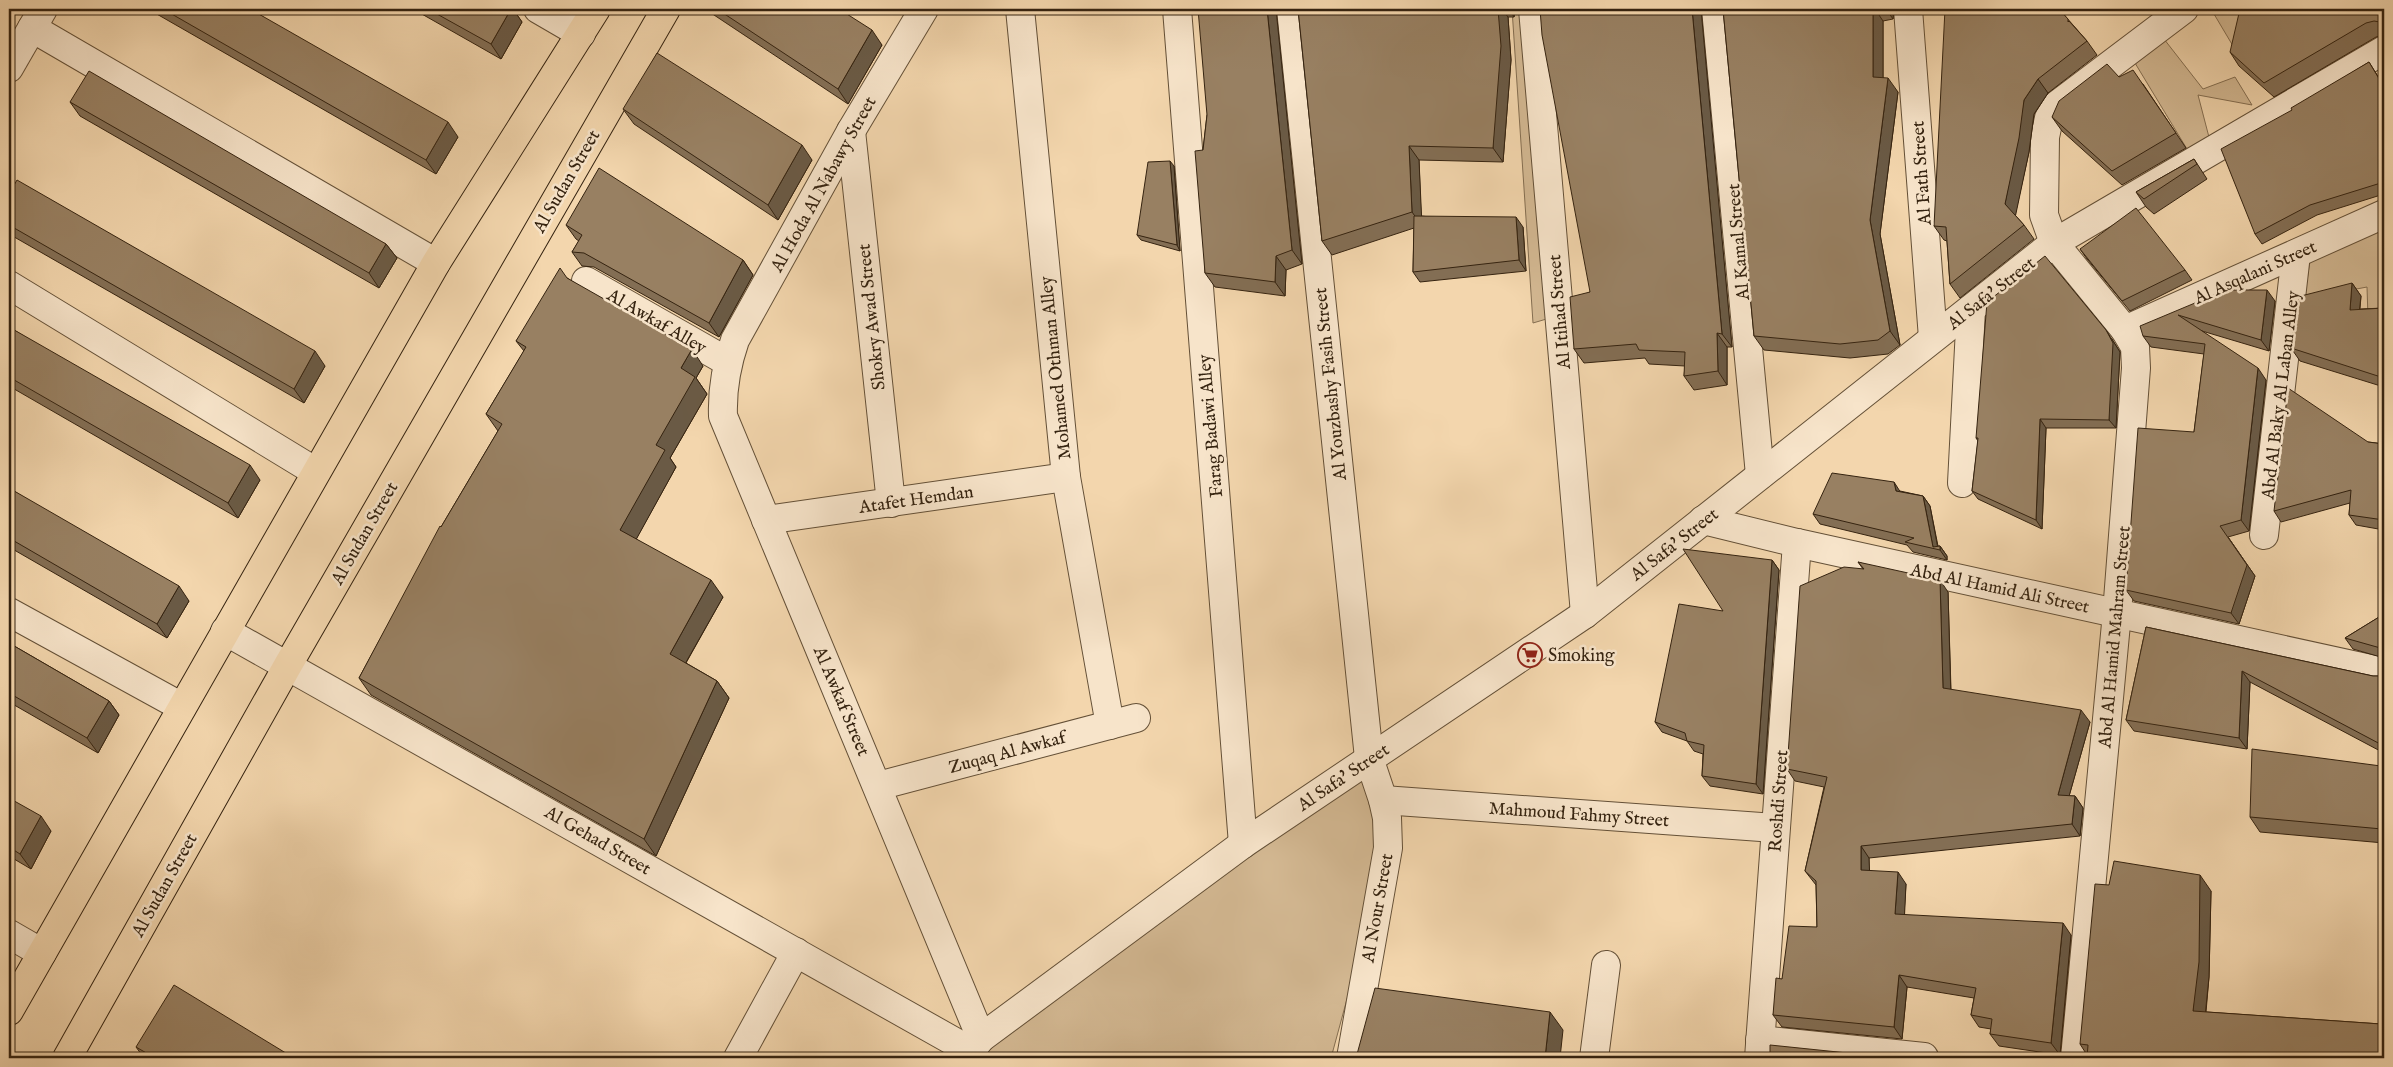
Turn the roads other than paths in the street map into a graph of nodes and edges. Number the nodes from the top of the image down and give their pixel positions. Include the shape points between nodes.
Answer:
1 (538, 9) edge
2 (596, 9) edge
3 (666, 9) edge
4 (924, 9) edge
5 (1020, 9) edge
6 (1177, 9) edge
7 (1291, 9) edge
8 (1533, 9) edge
9 (1716, 9) edge
10 (1908, 9) edge
11 (2184, 9) edge
12 (37, 18) edge
13 (581, 34) junction
14 (2384, 50) edge
15 (9, 68) edge
16 (851, 132) junction
17 (2384, 214) edge
18 (2054, 243) junction
19 (2296, 254) junction
20 (436, 262) junction
21 (586, 281) edge
22 (9, 285) edge
23 (1971, 309) junction
24 (2125, 330) junction
25 (1933, 338) junction
26 (728, 362) junction
27 (316, 472) junction
28 (1760, 476) junction
29 (1066, 478) junction
30 (1962, 483) dead end
31 (891, 503) junction
32 (766, 520) junction
33 (1704, 520) junction
34 (2264, 535) dead end
35 (1797, 544) junction
36 (9, 612) edge
37 (2117, 613) junction
38 (1585, 614) junction
39 (225, 631) junction
40 (288, 665) junction
41 (2384, 672) edge
42 (182, 707) junction
43 (1136, 718) dead end
44 (1110, 725) junction
45 (1369, 758) junction
46 (878, 786) junction
47 (1384, 800) junction
48 (1775, 828) junction
49 (1243, 844) junction
50 (9, 934) edge
51 (796, 952) junction
52 (42, 953) junction
53 (1606, 965) dead end
54 (9, 1011) edge
55 (972, 1048) edge
56 (1759, 1049) edge
57 (1924, 1057) dead end
58 (67, 1058) edge
59 (738, 1058) edge
60 (1350, 1058) edge
61 (1594, 1058) edge
62 (2075, 1058) edge

1 - 13 street
2 - 13 main road
3 - 40 main road, Al Sudan Street
4 - 16 street, Al Hoda Al Nabawy Street
5 - 29 street, Mohamed Othman Alley
6 - 49 street, Farag Badawi Alley
7 - 45 street, Al Youzbashy Fasih Street
8 - 38 street, Al Itihad Street
9 - 28 street, Al Kamal Street
10 - 25 street, Al Fath Street
11 - 18 street via 2057,105 2046,137 2044,214
12 - 15 street
12 - 20 street
13 - 20 main road
14 - 18 street, Al Safa' Street
16 - 26 street, Al Hoda Al Nabawy Street via 735,340
16 - 31 street, Shokry Awad Street
17 - 19 street, Al Asqalani Street
18 - 23 street, Al Safa' Street
18 - 24 street, Abd Al Hamid Mahram Street
19 - 24 street, Al Asqalani Street
19 - 34 street, Abd Al Baky Al Laban Alley
20 - 27 main road
21 - 26 street, Al Awkaf Alley
22 - 27 street
23 - 25 street, Al Safa' Street
23 - 30 street
24 - 37 street, Abd Al Hamid Mahram Street via 2134,347 2136,368
25 - 28 street, Al Safa' Street
26 - 32 street, Al Awkaf Street via 722,391 723,416
27 - 39 main road
28 - 33 street, Al Safa' Street
29 - 31 street, Atafet Hemdan
29 - 44 street, Mohamed Othman Alley
31 - 32 street, Atafet Hemdan
32 - 46 street, Al Awkaf Street
33 - 35 street, Abd Al Hamid Ali Street
33 - 38 street, Al Safa' Street
35 - 37 street, Abd Al Hamid Ali Street
35 - 48 street, Roshdi Street
36 - 42 street
37 - 41 street, Abd Al Hamid Ali Street
37 - 62 street, Abd Al Hamid Mahram Street
38 - 45 street, Al Safa' Street
39 - 40 street, Al Gehad Street
39 - 42 main road
40 - 51 street, Al Gehad Street
40 - 58 main road, Al Sudan Street
42 - 52 main road
43 - 44 street, Zuqaq Al Awkaf
44 - 46 street, Zuqaq Al Awkaf
45 - 47 street, Al Nour Street
45 - 49 street, Al Safa' Street
46 - 55 street, Al Awkaf Street
47 - 48 street, Mahmoud Fahmy Street
47 - 60 street, Al Nour Street via 1388,848
48 - 56 street, Roshdi Street
49 - 55 street, Al Safa' Street
50 - 52 street
51 - 55 street, Al Gehad Street
51 - 59 street
52 - 54 main road
53 - 61 street
56 - 57 street

